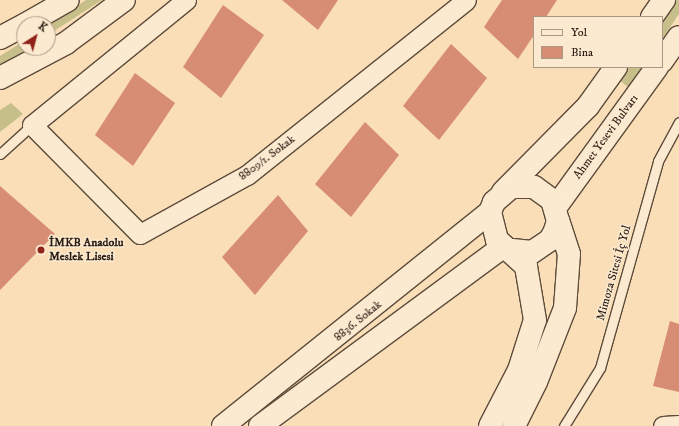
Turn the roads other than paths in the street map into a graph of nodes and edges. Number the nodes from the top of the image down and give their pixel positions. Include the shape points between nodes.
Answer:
1 (124, 0) edge
2 (186, 0) edge
3 (466, 0) edge
4 (664, 0) edge
5 (58, 3) edge
6 (38, 16) edge
7 (653, 16) edge
8 (16, 30) edge
9 (0, 38) edge
10 (679, 38) edge
11 (663, 60) edge
12 (615, 68) edge
13 (656, 68) edge
14 (0, 78) edge
15 (679, 122) edge
16 (32, 125) junction
17 (0, 154) edge
18 (501, 193) junction
19 (490, 212) junction
20 (556, 215) junction
21 (508, 248) junction
22 (679, 425) edge
23 (224, 426) edge
24 (260, 426) edge
25 (490, 426) edge
26 (514, 426) edge
27 (564, 426) edge
28 (663, 426) edge

1 - 14 street via 66,43
2 - 16 street
3 - 16 street, 8809/1. Sokak via 247,175 140,234
4 - 7 street
5 - 6 street
8 - 9 street
10 - 11 street
12 - 18 street via 588,106
13 - 20 street, Ahmet Yesevi Bulvarı
15 - 27 lane, Mimoza Sitesi İç Yol via 658,161 600,368
16 - 17 lane
18 - 19 street
18 - 20 street via 511,187 534,187 544,192
19 - 21 street via 492,231
19 - 23 street, 8836. Sokak
20 - 21 street via 550,240 542,247 522,253
20 - 26 street via 569,254 565,308 536,382
21 - 24 street
21 - 25 street via 526,266 536,320 519,370
22 - 28 street

